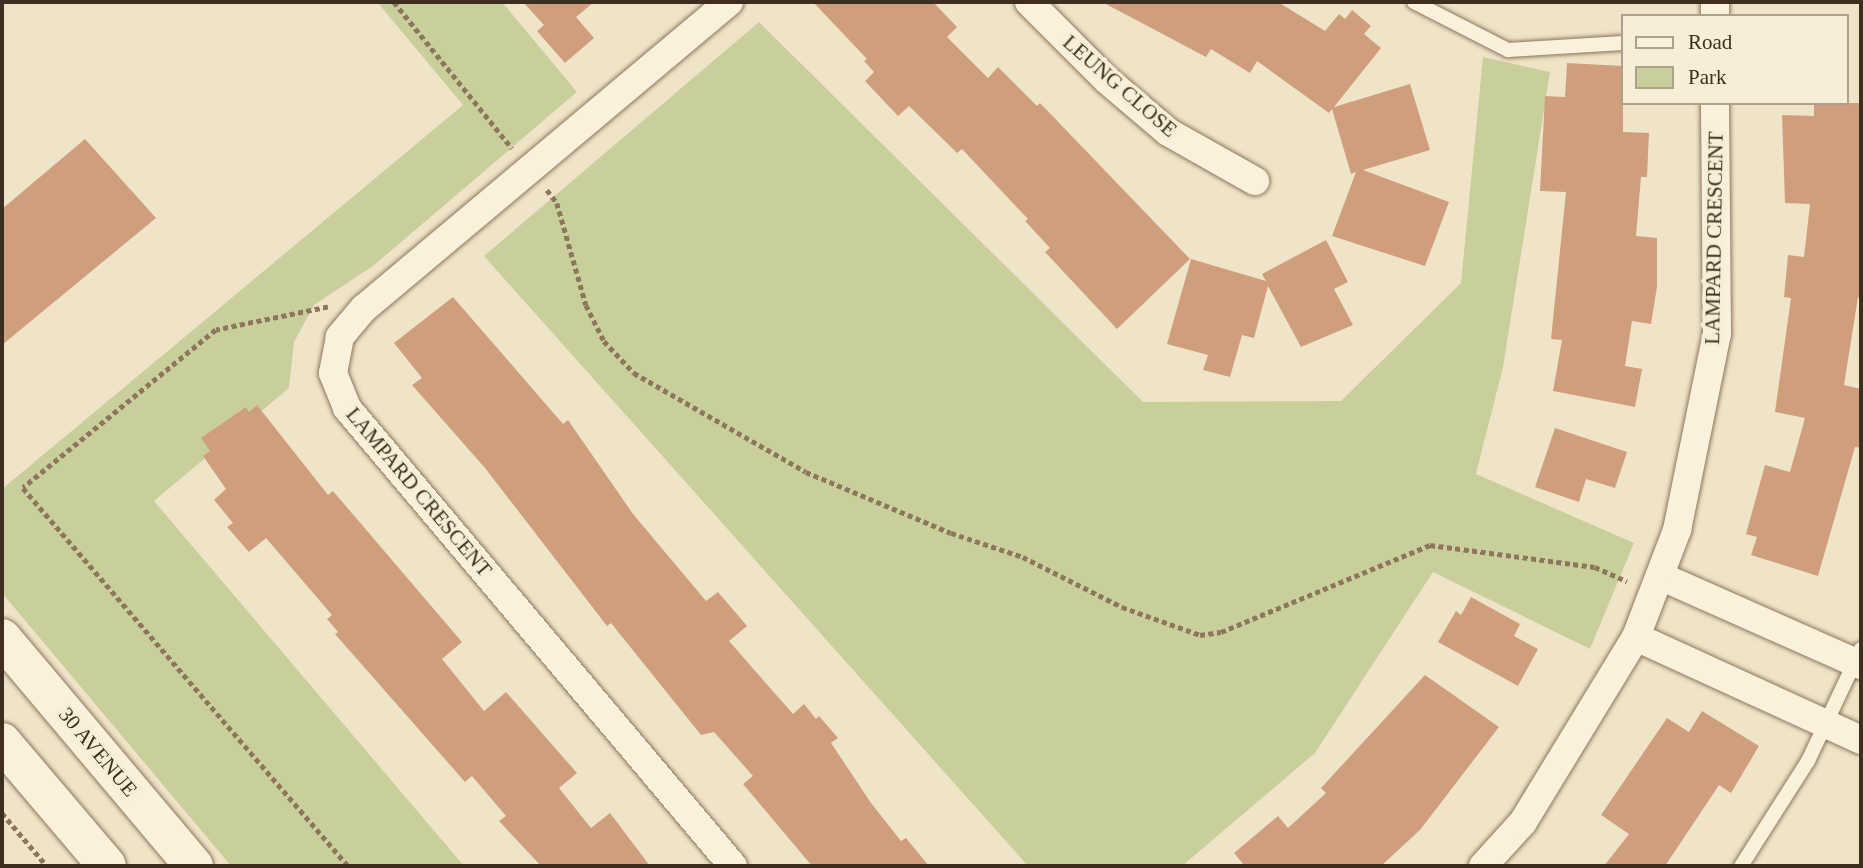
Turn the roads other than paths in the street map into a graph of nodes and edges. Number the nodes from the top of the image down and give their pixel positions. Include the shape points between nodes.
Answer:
1 (729, 2) edge
2 (1029, 2) edge
3 (1414, 2) edge
4 (1622, 43) edge
5 (1715, 105) edge
6 (1255, 181) dead end
7 (1657, 584) junction
8 (1636, 637) junction
9 (2, 638) edge
10 (1860, 659) edge
11 (1827, 725) junction
12 (1861, 740) edge
13 (2, 742) edge
14 (107, 866) edge
15 (194, 866) edge
16 (733, 866) edge
17 (1483, 866) edge
18 (1741, 866) edge

1 - 16 street, LAMPARD CRESCENT via 364,308 340,337 333,373 347,408
2 - 6 street, LEUNG CLOSE via 1107,80 1168,132
3 - 4 lane via 1508,50
5 - 7 street, LAMPARD CRESCENT via 1717,334 1678,530
7 - 8 street, LAMPARD CRESCENT
7 - 10 street
8 - 11 street
8 - 17 street, LAMPARD CRESCENT via 1523,822
9 - 15 main road, 30 AVENUE
10 - 11 lane
11 - 12 street
11 - 18 lane
13 - 14 main road

